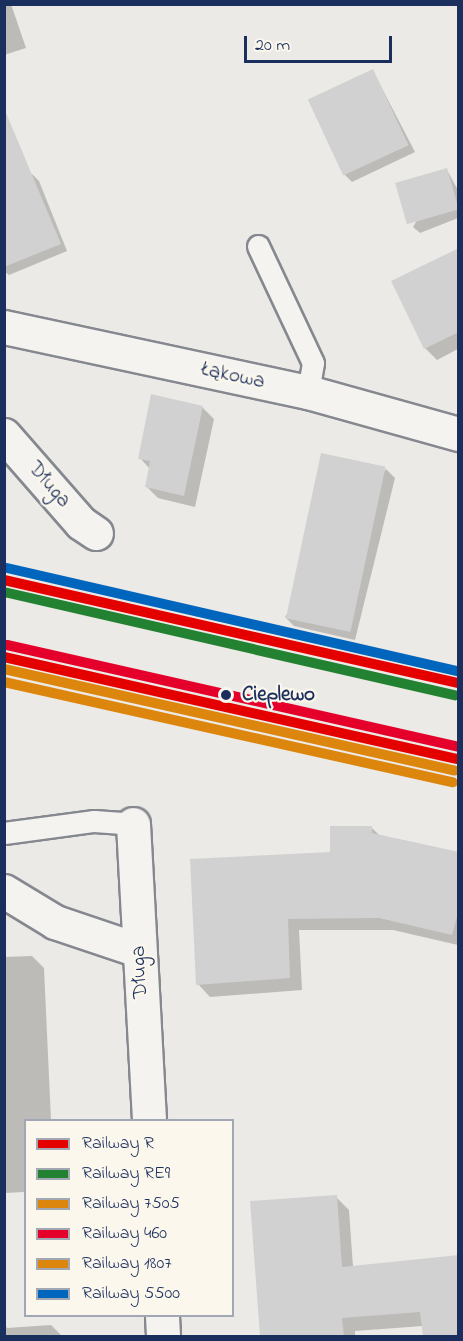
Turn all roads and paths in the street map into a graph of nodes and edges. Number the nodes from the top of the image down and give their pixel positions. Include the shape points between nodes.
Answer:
1 (258, 246) dead end
2 (4, 327) edge
3 (308, 392) junction
4 (459, 434) edge
5 (4, 435) edge
6 (96, 533) dead end
7 (133, 824) joint
8 (4, 833) edge
9 (4, 891) edge
10 (138, 950) junction
11 (149, 1119) edge
12 (162, 1317) edge
13 (163, 1336) edge

1 - 3 lane via 313,363
2 - 3 street, Łąkowa
3 - 4 street, Łąkowa
5 - 6 street, Długa via 81,523
7 - 8 lane via 94,821
7 - 10 street, Długa
9 - 10 street via 55,922
10 - 11 street, Długa
12 - 13 street

